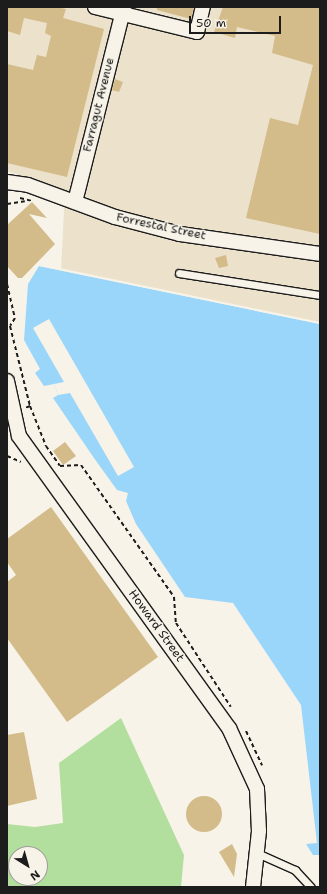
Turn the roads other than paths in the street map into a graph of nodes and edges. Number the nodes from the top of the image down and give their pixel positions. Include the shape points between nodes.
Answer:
1 (94, 7) edge
2 (203, 7) edge
3 (123, 10) edge
4 (7, 182) edge
5 (75, 202) junction
6 (320, 254) edge
7 (179, 273) dead end
8 (320, 295) edge
9 (7, 381) edge
10 (13, 437) edge
11 (257, 853) junction
12 (253, 887) edge
13 (311, 887) edge

1 - 3 street
2 - 3 street via 197,32
3 - 5 street, Farragut Avenue
4 - 5 street, Forrestal Street
5 - 6 street, Forrestal Street via 102,216 180,234
7 - 8 lane
9 - 10 street, Howard Street
10 - 11 street, Howard Street via 229,728 257,790
11 - 12 street, Howard Street
11 - 13 lane via 295,870

